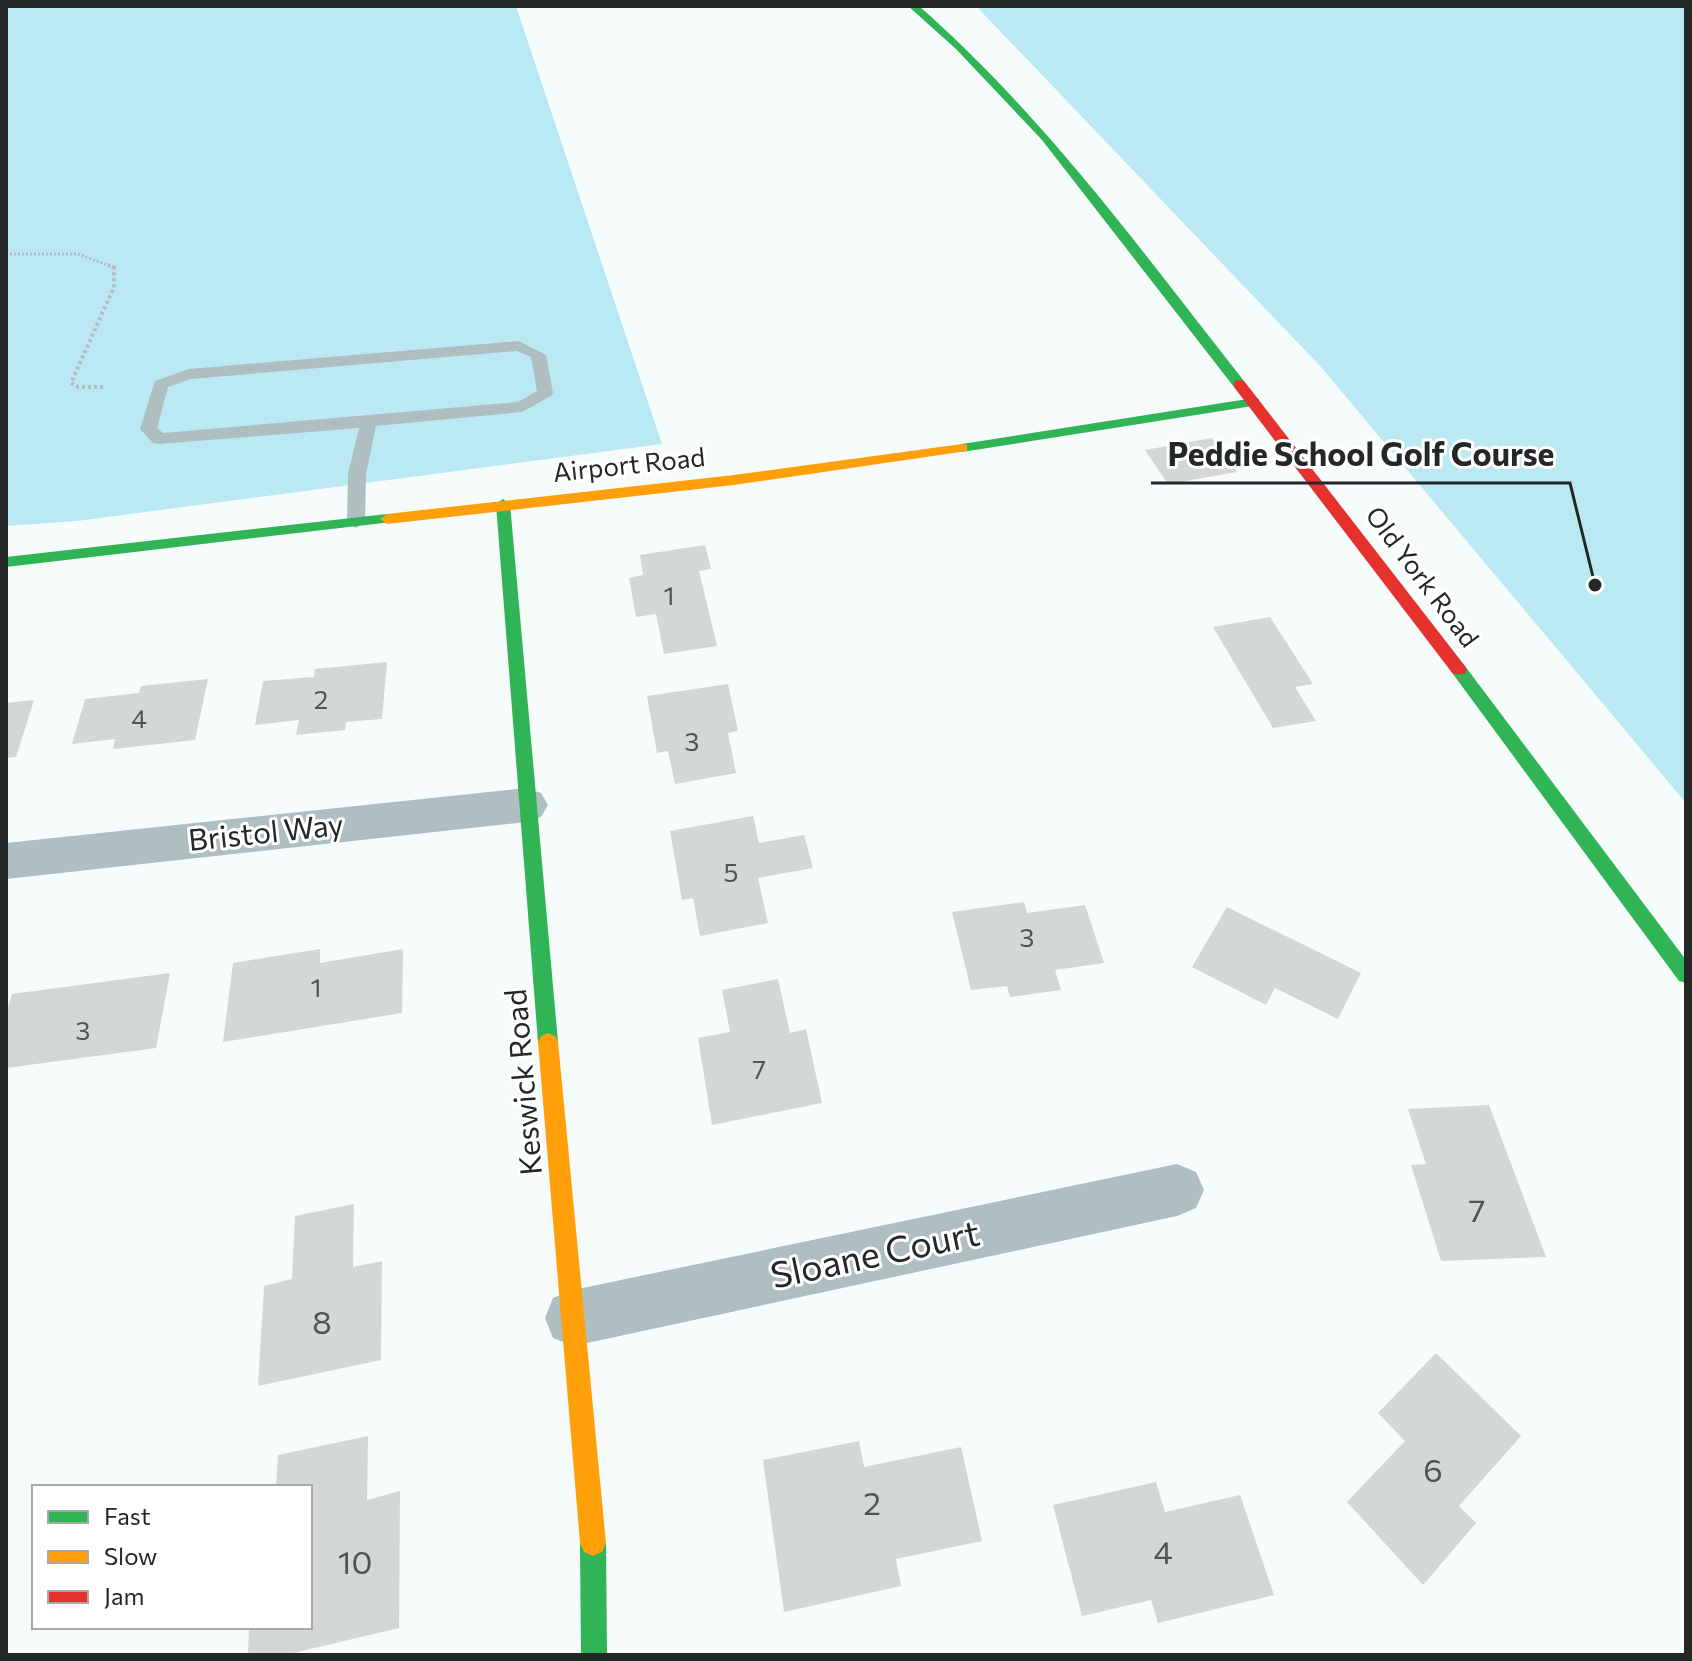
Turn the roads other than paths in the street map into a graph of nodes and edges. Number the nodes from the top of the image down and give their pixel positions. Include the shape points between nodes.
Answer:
1 (913, 6) edge
2 (1254, 402) junction
3 (369, 422) junction
4 (503, 504) junction
5 (356, 522) junction
6 (6, 562) edge
7 (526, 805) junction
8 (6, 861) edge
9 (1686, 975) edge
10 (1177, 1190) dead end
11 (573, 1318) junction
12 (594, 1655) edge

1 - 2 street, Old York Road via 1007,93
2 - 4 street, Airport Road via 734,480
2 - 9 street, Old York Road
3 - 3 lane via 159,439 148,429 161,384 189,374 519,346 538,355 545,393 522,407
3 - 5 lane via 357,474
4 - 5 street, Airport Road
4 - 7 street, Keswick Road
5 - 6 street, Airport Road
7 - 8 street, Bristol Way
7 - 11 street, Keswick Road
10 - 11 street, Sloane Court
11 - 12 street, Keswick Road via 593,1522

